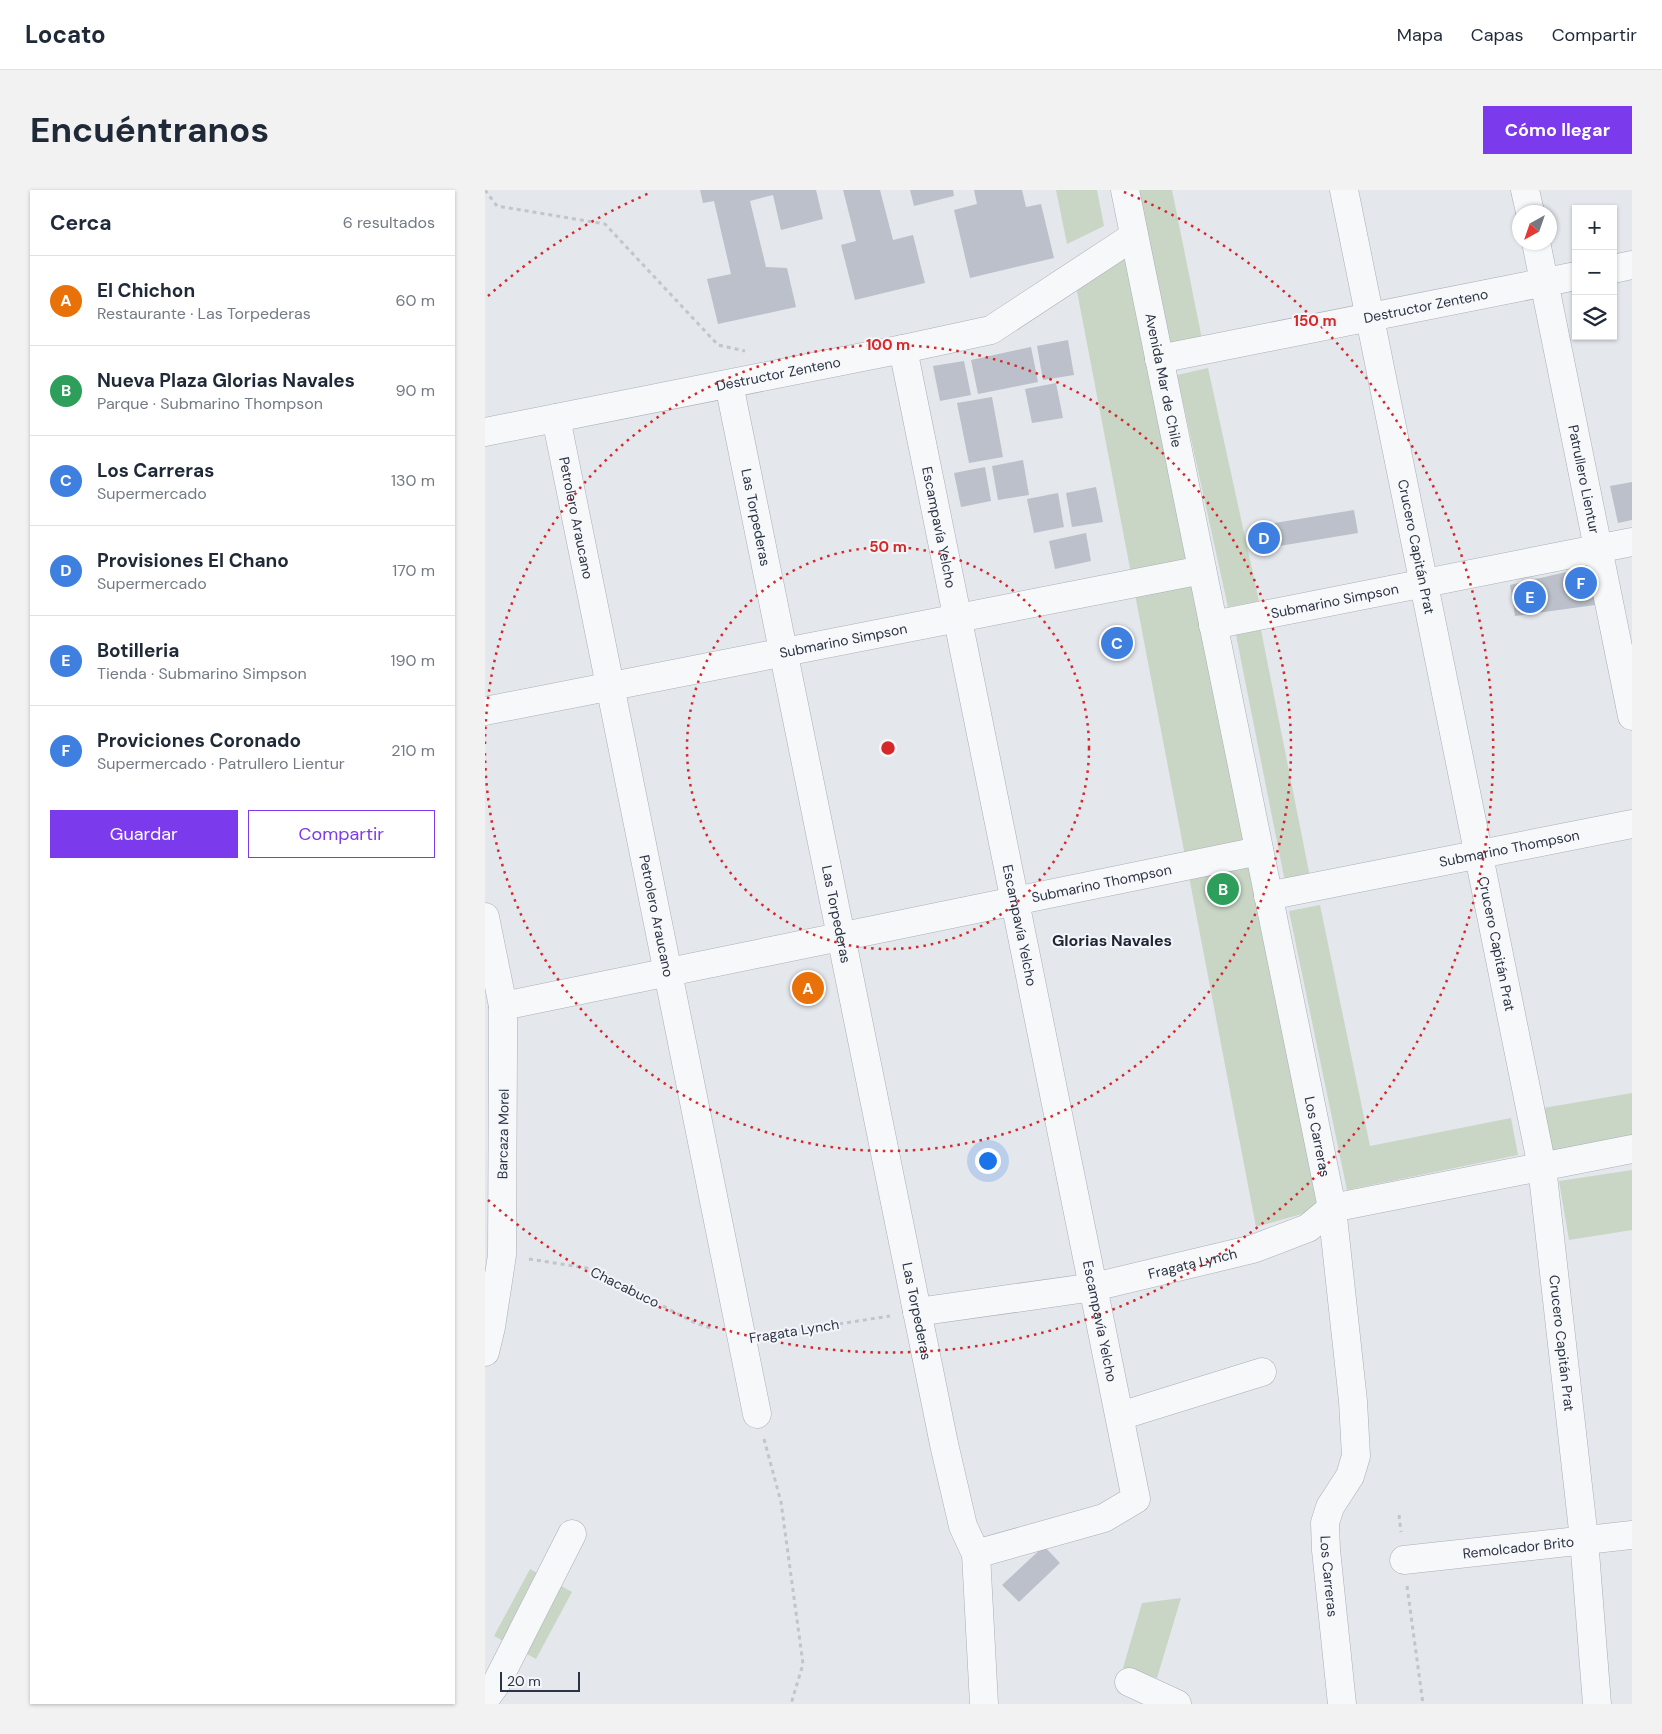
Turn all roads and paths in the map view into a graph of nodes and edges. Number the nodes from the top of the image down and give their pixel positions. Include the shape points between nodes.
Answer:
1 (485, 190) edge
2 (1125, 190) edge
3 (1344, 190) edge
4 (1525, 190) edge
5 (1528, 205) edge
6 (1134, 236) junction
7 (1538, 250) edge
8 (1632, 265) edge
9 (1617, 268) edge
10 (1572, 277) edge
11 (1544, 283) junction
12 (1370, 317) junction
13 (903, 350) junction
14 (747, 351) dead end
15 (1159, 359) junction
16 (729, 384) junction
17 (556, 418) junction
18 (485, 432) edge
19 (1632, 542) edge
20 (1598, 548) junction
21 (1202, 570) junction
22 (1424, 583) junction
23 (958, 618) junction
24 (1213, 625) junction
25 (783, 652) junction
26 (610, 686) junction
27 (485, 711) edge
28 (1632, 716) edge
29 (1632, 824) edge
30 (1259, 851) junction
31 (1479, 854) junction
32 (1268, 896) junction
33 (1015, 901) junction
34 (485, 917) edge
35 (841, 937) junction
36 (668, 972) junction
37 (503, 1006) junction
38 (1632, 1149) edge
39 (1542, 1166) junction
40 (1332, 1208) junction
41 (502, 1255) junction
42 (1094, 1287) junction
43 (917, 1312) junction
44 (487, 1333) edge
45 (742, 1339) junction
46 (1262, 1372) dead end
47 (757, 1414) joint
48 (1120, 1416) junction
49 (1399, 1515) dead end
50 (572, 1534) dead end
51 (1632, 1535) edge
52 (1584, 1539) junction
53 (976, 1554) junction
54 (1404, 1560) junction
55 (1129, 1682) dead end
56 (489, 1687) edge
57 (791, 1704) edge
58 (984, 1704) edge
59 (1177, 1704) edge
60 (1342, 1704) edge
61 (1423, 1704) edge
62 (1597, 1704) edge

1 - 14 path via 497,206 605,224 718,345
2 - 6 street, Avenida Mar de Chile
3 - 12 street, Crucero Capitán Prat
4 - 5 street
6 - 13 street, Destructor Zenteno via 991,330
6 - 15 street, Avenida Mar de Chile
7 - 11 street, Patrullero Lientur
8 - 9 street
10 - 11 street, Destructor Zenteno
11 - 12 street, Destructor Zenteno
11 - 20 street, Patrullero Lientur
12 - 15 street, Destructor Zenteno
12 - 22 street, Crucero Capitán Prat
13 - 16 street, Destructor Zenteno
13 - 23 street, Escampavía Yelcho
15 - 21 street, Avenida Mar de Chile
16 - 17 street, Destructor Zenteno
16 - 25 street, Las Torpederas
17 - 18 street, Destructor Zenteno
17 - 26 street, Petrolero Araucano
19 - 20 street, Submarino Simpson
20 - 22 street, Submarino Simpson
20 - 28 street, Patrullero Lientur
21 - 23 street, Submarino Simpson
21 - 24 street, Los Carreras
22 - 24 street, Submarino Simpson
22 - 31 street, Crucero Capitán Prat
23 - 25 street, Submarino Simpson
23 - 33 street, Escampavía Yelcho
24 - 30 street, Los Carreras
25 - 26 street, Submarino Simpson
25 - 35 street, Las Torpederas
26 - 27 street, Submarino Simpson
26 - 36 street, Petrolero Araucano
29 - 31 street, Submarino Thompson
30 - 32 street, Los Carreras
30 - 33 street, Submarino Thompson
31 - 32 street, Submarino Thompson
31 - 39 street, Crucero Capitán Prat
32 - 40 street, Los Carreras
33 - 35 street, Submarino Thompson
33 - 42 street, Escampavía Yelcho
34 - 37 street, Barcaza Morel
35 - 36 street, Submarino Thompson
35 - 43 street, Las Torpederas
36 - 37 street, Submarino Thompson
36 - 45 street, Petrolero Araucano
37 - 41 street, Barcaza Morel
38 - 39 street, Fragata Lynch
39 - 40 street, Fragata Lynch
39 - 52 street, Crucero Capitán Prat
40 - 42 street, Fragata Lynch via 1308,1228 1253,1249
40 - 60 street, Los Carreras via 1353,1401 1355,1456 1350,1476 1330,1506 1325,1523
41 - 44 street, Barcaza Morel
41 - 45 path, Chacabuco via 593,1269 695,1323
42 - 43 street, Fragata Lynch
42 - 48 street, Escampavía Yelcho
43 - 45 path, Fragata Lynch
43 - 53 street, Las Torpederas via 963,1526
45 - 47 street, Petrolero Araucano
46 - 48 street
47 - 57 path via 781,1502 803,1664
48 - 53 street, Escampavía Yelcho via 1136,1499 1104,1518
49 - 54 path
50 - 56 street
51 - 52 street, Remolcador Brito
52 - 54 street, Remolcador Brito
52 - 62 street, Crucero Capitán Prat
53 - 58 street
54 - 61 path
55 - 59 street

